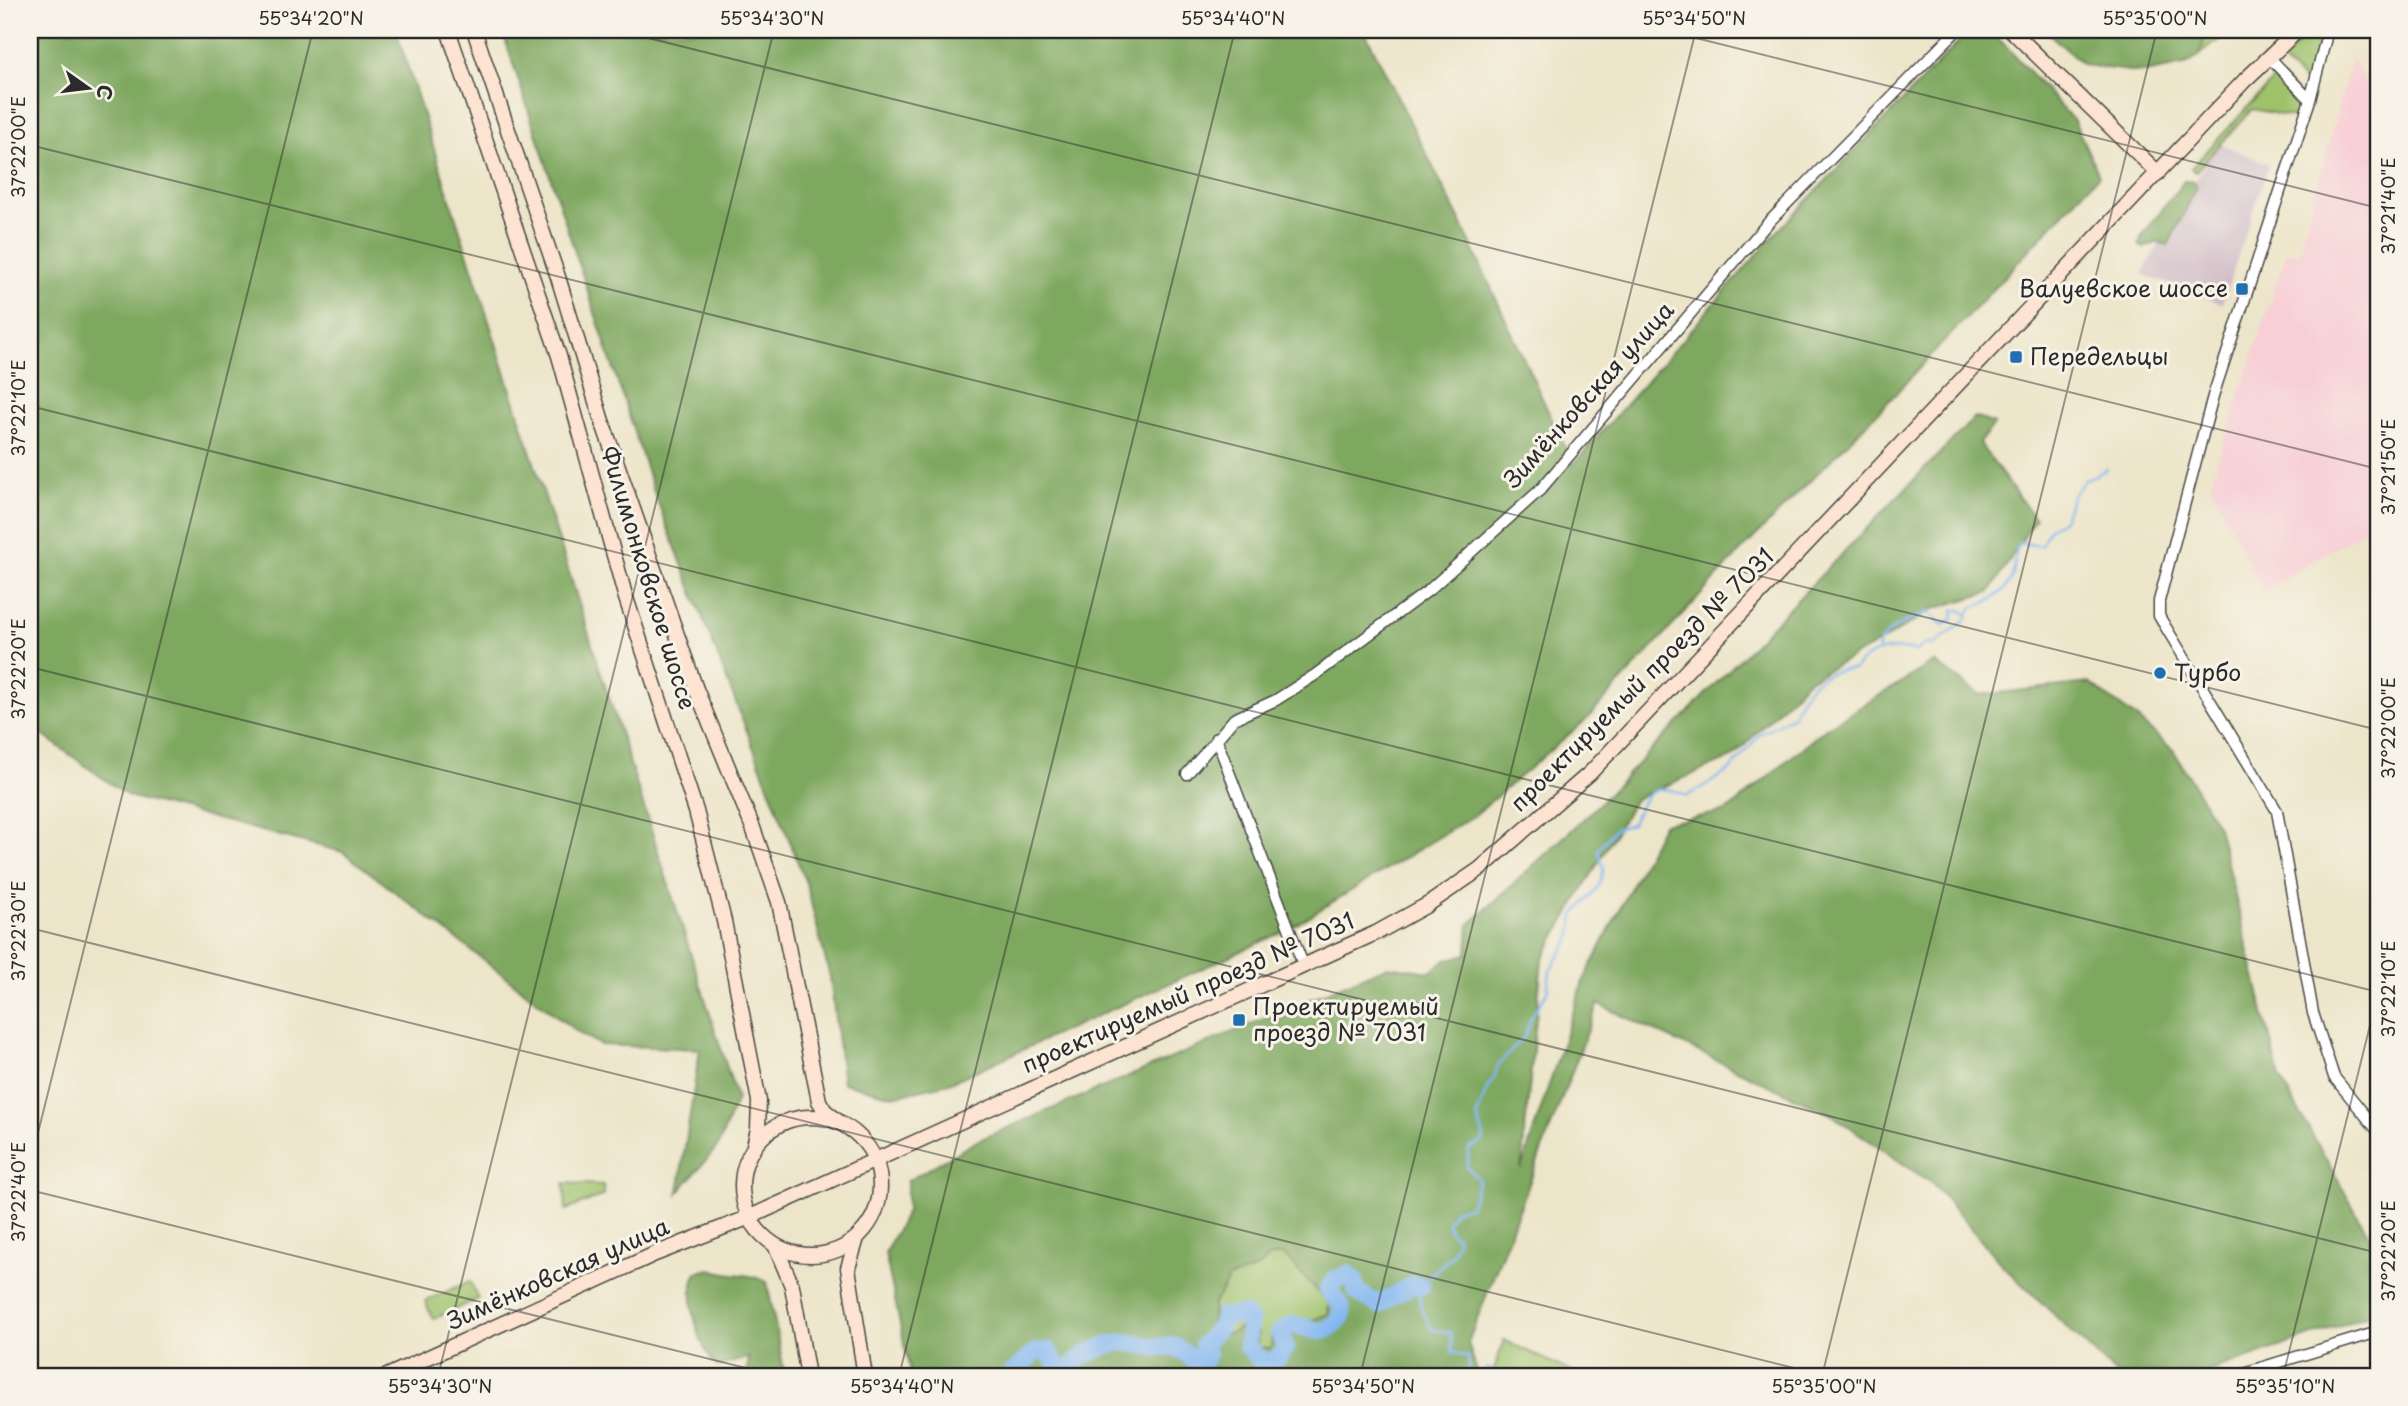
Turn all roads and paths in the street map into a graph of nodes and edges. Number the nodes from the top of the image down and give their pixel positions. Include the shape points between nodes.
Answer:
1 (448, 30) edge
2 (474, 30) edge
3 (1958, 30) edge
4 (2011, 30) edge
5 (2298, 30) edge
6 (2328, 30) edge
7 (2268, 57) junction
8 (2309, 100) junction
9 (2158, 173) junction
10 (1216, 738) junction
11 (1187, 774) dead end
12 (1304, 967) junction
13 (840, 1123) junction
14 (2378, 1131) edge
15 (753, 1150) junction
16 (875, 1160) junction
17 (750, 1217) junction
18 (857, 1238) junction
19 (775, 1245) junction
20 (2378, 1332) edge
21 (387, 1376) edge
22 (808, 1376) edge
23 (865, 1376) edge
24 (2240, 1376) edge

1 - 15 main road, Филимонковское шоссе via 559,356 625,595 696,811 724,921 759,1101
2 - 13 main road, Филимонковское шоссе via 601,418 696,689 779,902 819,1101
3 - 10 street, Зимёнковская улица via 1766,225 1540,490 1429,590 1315,675 1234,719
4 - 9 main road
5 - 7 main road
6 - 8 street
7 - 8 street
7 - 9 main road
8 - 14 street via 2213,396 2159,615 2277,811 2313,1013 2334,1077
9 - 12 main road, проектируемый проезд № 7031 via 1590,773 1489,862 1427,905
10 - 11 street, Зимёнковская улица
10 - 12 street
12 - 16 main road, проектируемый проезд № 7031
13 - 15 main road, Филимонковское шоссе via 821,1118 792,1120 774,1128
13 - 16 main road, Филимонковское шоссе via 861,1138
15 - 17 main road, Филимонковское шоссе via 742,1188
16 - 17 main road, проектируемый проезд № 7031
16 - 18 main road via 880,1178 877,1206
17 - 19 main road, Филимонковское шоссе
17 - 21 main road, Зимёнковская улица via 655,1254
18 - 19 main road via 821,1254 802,1254
18 - 23 main road via 848,1268
19 - 22 main road, Филимонковское шоссе via 792,1286
20 - 24 street

